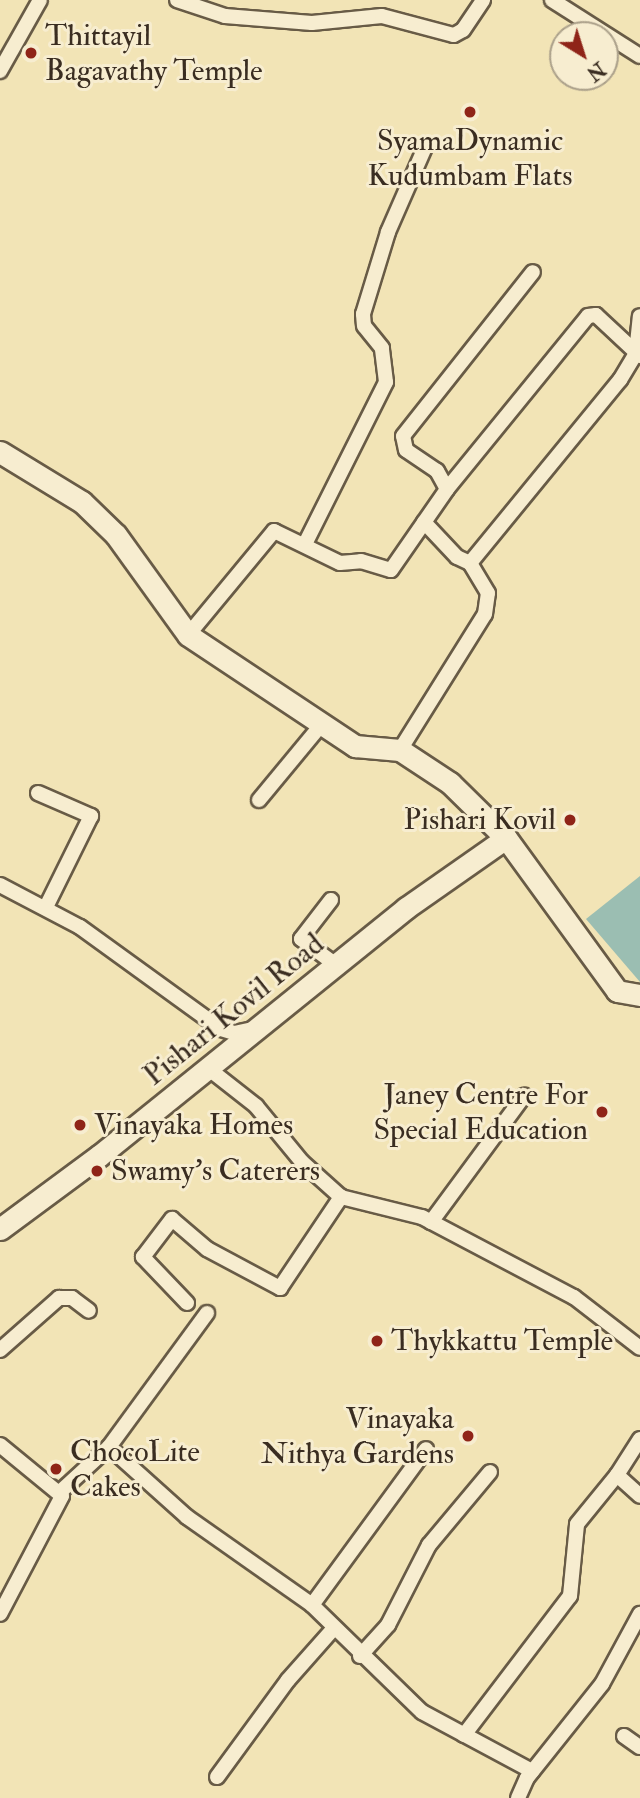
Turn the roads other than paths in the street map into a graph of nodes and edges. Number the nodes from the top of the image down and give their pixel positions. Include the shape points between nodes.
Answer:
1 (40, 0) edge
2 (177, 0) edge
3 (483, 0) edge
4 (552, 0) edge
5 (640, 56) edge
6 (0, 71) edge
7 (426, 145) dead end
8 (533, 272) dead end
9 (640, 316) edge
10 (638, 354) edge
11 (0, 452) edge
12 (447, 489) junction
13 (424, 522) junction
14 (305, 544) junction
15 (470, 563) junction
16 (188, 635) junction
17 (321, 725) junction
18 (400, 750) junction
19 (38, 793) dead end
20 (259, 800) dead end
21 (506, 838) junction
22 (0, 886) edge
23 (331, 900) dead end
24 (46, 907) junction
25 (336, 965) junction
26 (640, 995) edge
27 (261, 1027) junction
28 (209, 1069) junction
29 (524, 1096) dead end
30 (341, 1197) junction
31 (431, 1222) junction
32 (0, 1229) edge
33 (187, 1303) dead end
34 (89, 1311) dead end
35 (207, 1313) dead end
36 (640, 1348) edge
37 (0, 1350) edge
38 (640, 1439) edge
39 (0, 1445) edge
40 (109, 1447) junction
41 (426, 1449) dead end
42 (489, 1472) dead end
43 (617, 1475) junction
44 (60, 1492) junction
45 (640, 1496) edge
46 (312, 1605) junction
47 (0, 1614) edge
48 (640, 1614) edge
49 (334, 1628) junction
50 (360, 1656) junction
51 (464, 1735) junction
52 (624, 1736) dead end
53 (640, 1748) edge
54 (532, 1771) junction
55 (217, 1777) dead end
56 (518, 1798) edge

1 - 6 street
2 - 3 street via 225,16 312,23 382,16 454,35 463,30
4 - 5 street
7 - 14 street via 388,232 363,314 364,326 382,348 386,382
8 - 12 street via 404,436 406,450 437,471
9 - 10 street
10 - 12 street via 596,315 588,316
10 - 15 street via 584,430
11 - 16 street via 82,502 116,535
12 - 13 street
13 - 14 street via 391,570 361,561 340,563
13 - 15 street via 457,557
14 - 16 street via 274,531
15 - 18 street via 488,593 485,614
16 - 17 street
17 - 18 street via 355,746
17 - 20 street
18 - 21 street via 450,783
19 - 24 street via 92,816
21 - 25 street, Pishari Kovil Road via 406,908
21 - 26 street via 617,991
22 - 24 street
23 - 25 street via 301,939
24 - 27 street via 221,1029 234,1033
25 - 27 street, Pishari Kovil Road
27 - 28 street, Pishari Kovil Road
28 - 30 street via 256,1106 302,1162
28 - 32 street, Pishari Kovil Road
29 - 31 street
30 - 31 street
30 - 33 street via 280,1288 207,1249 172,1219 144,1258
31 - 36 street via 574,1297
34 - 37 street via 72,1298 59,1298
35 - 40 street
38 - 43 street
39 - 44 street
40 - 44 street
40 - 46 street via 195,1524
41 - 46 street
42 - 50 street via 429,1545 388,1625
43 - 45 street
43 - 51 street via 577,1524 570,1596
44 - 47 street via 62,1500
46 - 49 street
48 - 54 street via 602,1684
49 - 50 street
49 - 55 street via 288,1680
50 - 51 street via 422,1712
51 - 54 street
52 - 53 street
54 - 56 street

